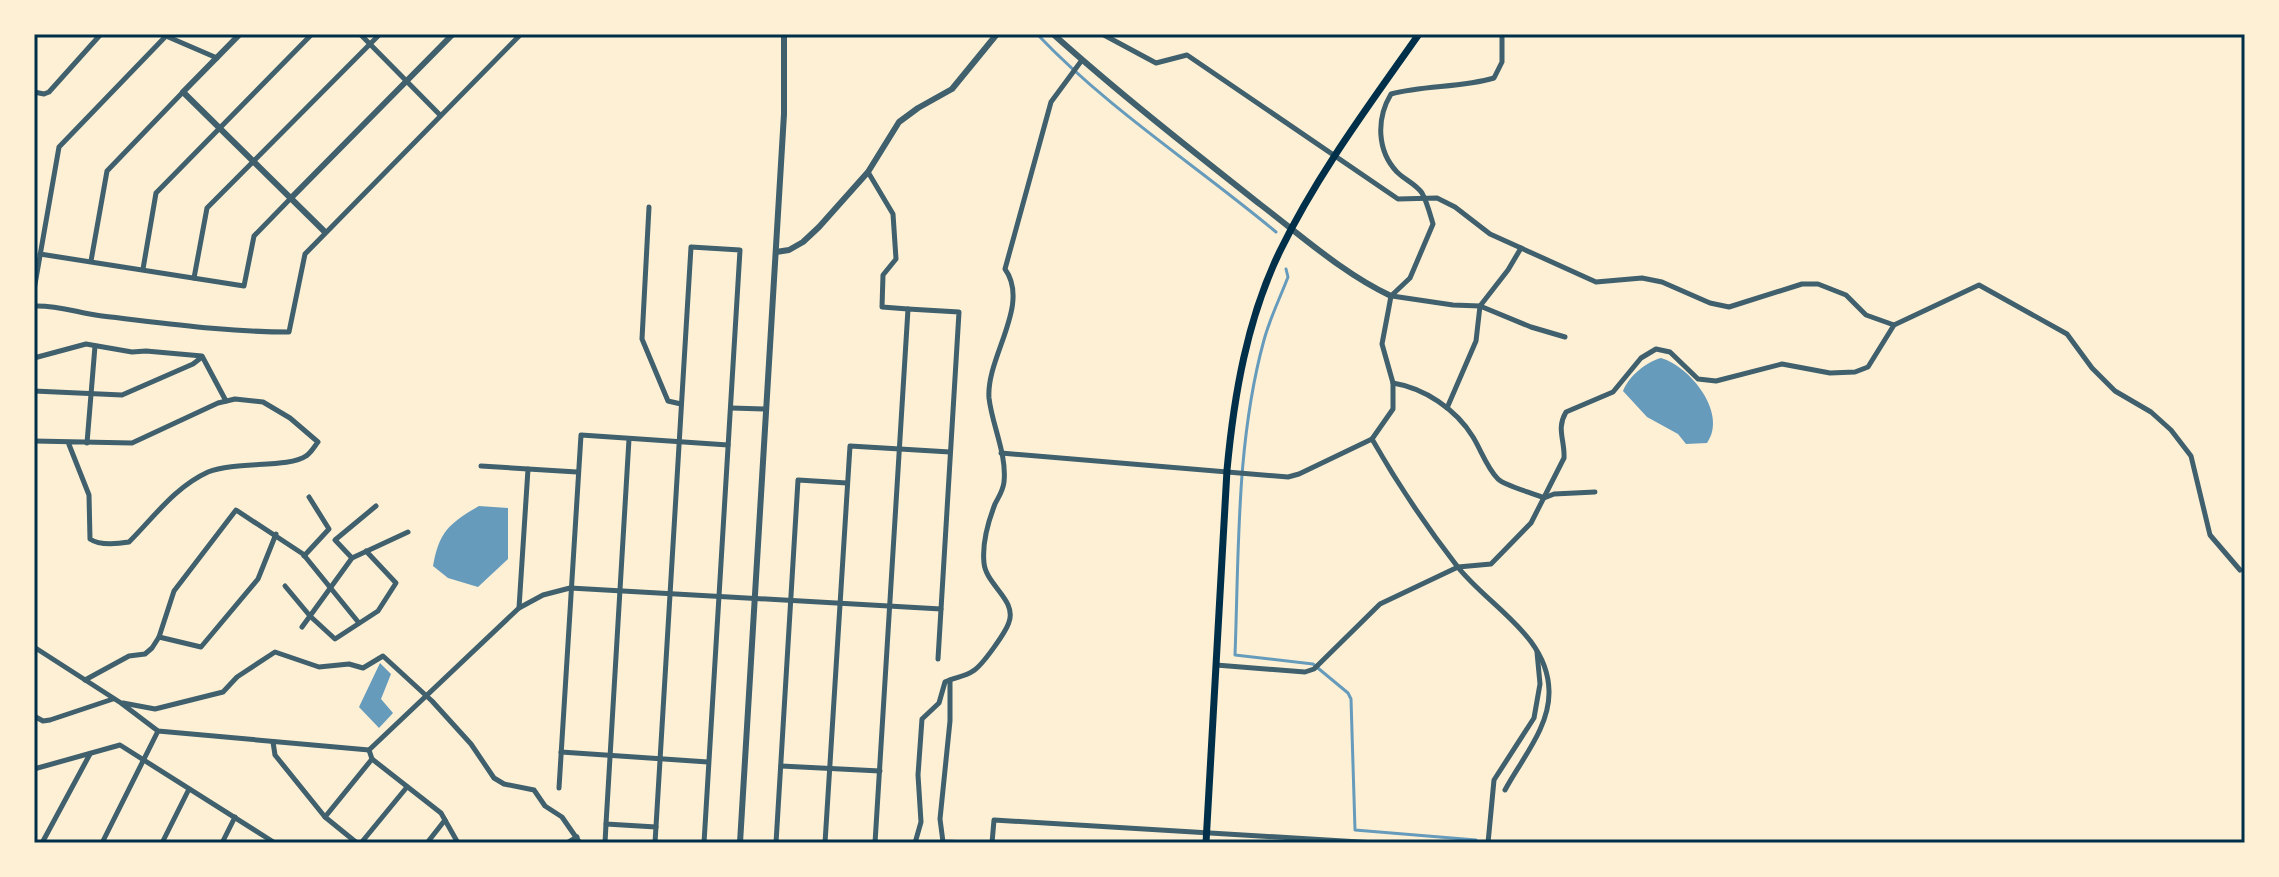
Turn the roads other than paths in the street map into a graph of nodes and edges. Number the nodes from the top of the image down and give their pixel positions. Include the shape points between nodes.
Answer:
1 (101, 34) edge
2 (240, 34) edge
3 (312, 34) edge
4 (360, 34) edge
5 (380, 34) edge
6 (453, 34) edge
7 (521, 34) edge
8 (784, 34) edge
9 (997, 34) edge
10 (1053, 34) edge
11 (1102, 34) edge
12 (1419, 34) edge
13 (1502, 34) edge
14 (165, 35) edge
15 (370, 44) junction
16 (217, 58) junction
17 (1082, 60) junction
18 (407, 81) junction
19 (34, 92) edge
20 (183, 92) junction
21 (440, 115) junction
22 (220, 128) junction
23 (1334, 156) junction
24 (254, 162) junction
25 (868, 172) junction
26 (1424, 197) junction
27 (291, 198) junction
28 (649, 207) dead end
29 (1292, 228) junction
30 (325, 232) junction
31 (1521, 248) junction
32 (776, 252) junction
33 (40, 254) junction
34 (91, 261) junction
35 (143, 269) junction
36 (194, 278) junction
37 (34, 290) edge
38 (1391, 296) junction
39 (34, 306) edge
40 (1480, 306) junction
41 (908, 309) junction
42 (1894, 325) junction
43 (1565, 337) dead end
44 (95, 346) junction
45 (202, 356) junction
46 (34, 358) edge
47 (1393, 383) junction
48 (34, 391) edge
49 (90, 394) junction
50 (226, 401) junction
51 (681, 404) junction
52 (731, 408) junction
53 (1447, 408) junction
54 (766, 409) junction
55 (629, 439) junction
56 (1372, 439) junction
57 (34, 441) edge
58 (68, 442) junction
59 (679, 442) junction
60 (87, 443) junction
61 (728, 445) junction
62 (899, 449) junction
63 (950, 452) junction
64 (1001, 453) junction
65 (481, 466) dead end
66 (528, 469) junction
67 (1227, 470) junction
68 (577, 472) junction
69 (847, 483) junction
70 (1595, 492) dead end
71 (309, 497) dead end
72 (1544, 498) junction
73 (376, 506) dead end
74 (408, 532) dead end
75 (276, 534) junction
76 (34, 551) edge
77 (366, 551) junction
78 (304, 556) junction
79 (352, 558) junction
80 (1458, 567) junction
81 (2240, 570) dead end
82 (34, 584) edge
83 (285, 586) dead end
84 (570, 588) junction
85 (330, 589) junction
86 (620, 590) junction
87 (670, 593) junction
88 (719, 596) junction
89 (755, 598) junction
90 (790, 600) junction
91 (840, 603) junction
92 (890, 606) junction
93 (519, 608) junction
94 (941, 609) junction
95 (310, 616) junction
96 (359, 623) junction
97 (302, 627) dead end
98 (159, 637) junction
99 (34, 647) edge
100 (1536, 647) junction
101 (938, 659) dead end
102 (1216, 665) junction
103 (950, 679) junction
104 (85, 680) junction
105 (425, 695) junction
106 (114, 699) junction
107 (121, 703) junction
108 (34, 716) edge
109 (158, 731) junction
110 (273, 742) junction
111 (369, 750) junction
112 (561, 752) junction
113 (90, 754) junction
114 (610, 755) junction
115 (660, 758) junction
116 (372, 759) junction
117 (145, 761) junction
118 (708, 762) junction
119 (781, 766) junction
120 (829, 768) junction
121 (34, 769) edge
122 (880, 771) junction
123 (407, 787) junction
124 (559, 788) dead end
125 (189, 789) junction
126 (1505, 790) dead end
127 (235, 817) junction
128 (325, 817) junction
129 (445, 820) junction
130 (606, 824) junction
131 (656, 827) junction
132 (1207, 832) junction
133 (578, 840) edge
134 (42, 843) edge
135 (102, 843) edge
136 (162, 843) edge
137 (222, 843) edge
138 (275, 843) edge
139 (359, 843) edge
140 (427, 843) edge
141 (458, 843) edge
142 (567, 843) edge
143 (605, 843) edge
144 (655, 843) edge
145 (704, 843) edge
146 (740, 843) edge
147 (776, 843) edge
148 (825, 843) edge
149 (875, 843) edge
150 (915, 843) edge
151 (971, 843) edge
152 (992, 843) edge
153 (1206, 843) edge
154 (1376, 843) edge
155 (1488, 843) edge

1 - 19 street via 49,92
2 - 16 street
3 - 22 street
4 - 15 street
5 - 15 street
6 - 18 street
7 - 21 street
8 - 32 street
9 - 25 street via 952,89 899,122
10 - 17 street
11 - 23 street via 1156,63 1187,55
12 - 23 main road
13 - 26 street via 1502,62 1494,78 1391,94 1384,106 1383,151
14 - 16 street
14 - 33 street via 59,147
15 - 18 street
15 - 24 street
16 - 20 street
17 - 29 street
17 - 64 street via 1051,102 1007,256 1012,306 989,396
18 - 21 street
18 - 27 street
20 - 22 street
20 - 34 street via 107,171
21 - 30 street
22 - 24 street
22 - 35 street via 156,193
23 - 26 street via 1398,199
23 - 29 main road
24 - 27 street
24 - 36 street via 207,208
25 - 32 street via 803,242
25 - 41 street via 893,214 896,259 883,275 882,307
26 - 31 street via 1455,207 1490,234
26 - 38 street via 1433,224 1410,278
27 - 30 street
27 - 36 street via 254,236 244,286
28 - 51 street via 642,339 668,401
29 - 38 street via 1366,284
29 - 67 main road via 1251,329
30 - 39 street via 305,254 289,332 234,332
31 - 40 street
31 - 42 street via 1596,282 1642,278 1729,307 1802,284 1818,284 1846,295 1866,315
32 - 54 street
33 - 34 street
33 - 37 street
34 - 35 street
35 - 36 street
38 - 40 street
38 - 47 street via 1382,344
40 - 43 street
40 - 53 street via 1476,341
41 - 62 street
41 - 63 street via 959,312
42 - 72 street via 1868,367 1855,372 1782,364 1716,381 1698,379 1670,352 1656,349 1641,358 1613,392 1566,412 1559,429 1564,458
42 - 81 street via 1979,285 2067,334 2115,391 2151,412 2191,456 2210,535
44 - 45 street
44 - 46 street
44 - 49 street
45 - 49 street via 122,395
45 - 50 street
47 - 53 street
47 - 56 street via 1393,409
48 - 49 street
49 - 60 street
50 - 58 street via 263,402 318,442 299,460 207,472 174,493 129,542 90,539 89,495
50 - 60 street via 132,443
51 - 52 street via 691,247 740,250
51 - 59 street
52 - 54 street
52 - 61 street
53 - 72 street via 1471,434 1499,481
54 - 89 street
55 - 59 street
55 - 68 street via 581,435
55 - 86 street
56 - 67 street via 1288,477
56 - 80 street
57 - 58 street
58 - 60 street
59 - 61 street
59 - 87 street
61 - 88 street
62 - 63 street
62 - 69 street via 850,446
62 - 92 street
63 - 94 street
64 - 67 street
64 - 103 street via 1004,484 983,552 988,578 1009,606 1009,623 978,668
65 - 66 street
66 - 68 street
66 - 93 street
67 - 102 main road
68 - 84 street
69 - 90 street via 798,480
69 - 91 street
70 - 72 street
71 - 78 street via 329,529
72 - 80 street via 1531,523 1491,564
73 - 79 street via 335,540
74 - 77 street
75 - 78 street
75 - 98 street via 258,579 201,647
75 - 98 street via 236,510 174,591
76 - 82 street
77 - 79 street
77 - 96 street via 396,583 378,611
78 - 85 street
79 - 85 street
80 - 100 street
80 - 102 street via 1380,604 1314,669
83 - 95 street
84 - 86 street
84 - 93 street
84 - 112 street
85 - 95 street
85 - 96 street
86 - 87 street
86 - 114 street
87 - 88 street
87 - 115 street
88 - 89 street
88 - 118 street
89 - 90 street
89 - 146 street
90 - 91 street
90 - 119 street
91 - 92 street
91 - 120 street
92 - 94 street
92 - 122 street
93 - 105 street
94 - 101 street
95 - 96 street via 335,639
95 - 97 street
98 - 104 street via 145,654 129,656
99 - 104 street
100 - 126 street via 1548,679 1547,711
100 - 155 street via 1540,684 1534,718 1494,780
102 - 132 main road
103 - 150 street via 939,703 922,719 921,822
103 - 151 street via 940,819 943,842
104 - 106 street
105 - 107 street via 383,656 363,668 319,667 275,652 223,692 155,709
105 - 111 street
105 - 133 street via 471,744 494,778 534,790
106 - 107 street
106 - 108 street via 50,720
107 - 109 street
109 - 110 street
109 - 117 street
110 - 111 street
110 - 128 street via 275,755
111 - 116 street
112 - 114 street
112 - 124 street
113 - 117 street via 120,745
113 - 121 street
113 - 134 street
114 - 115 street
114 - 130 street
115 - 118 street
115 - 131 street
116 - 123 street
116 - 128 street
117 - 125 street
117 - 135 street
118 - 145 street
119 - 120 street
119 - 147 street
120 - 122 street
120 - 148 street
122 - 149 street
123 - 129 street
123 - 139 street
125 - 127 street
125 - 136 street
127 - 137 street
127 - 138 street
128 - 139 street
129 - 140 street
129 - 141 street
130 - 131 street
130 - 143 street
131 - 144 street
132 - 152 street via 994,820
132 - 153 main road
132 - 154 street
133 - 142 street

